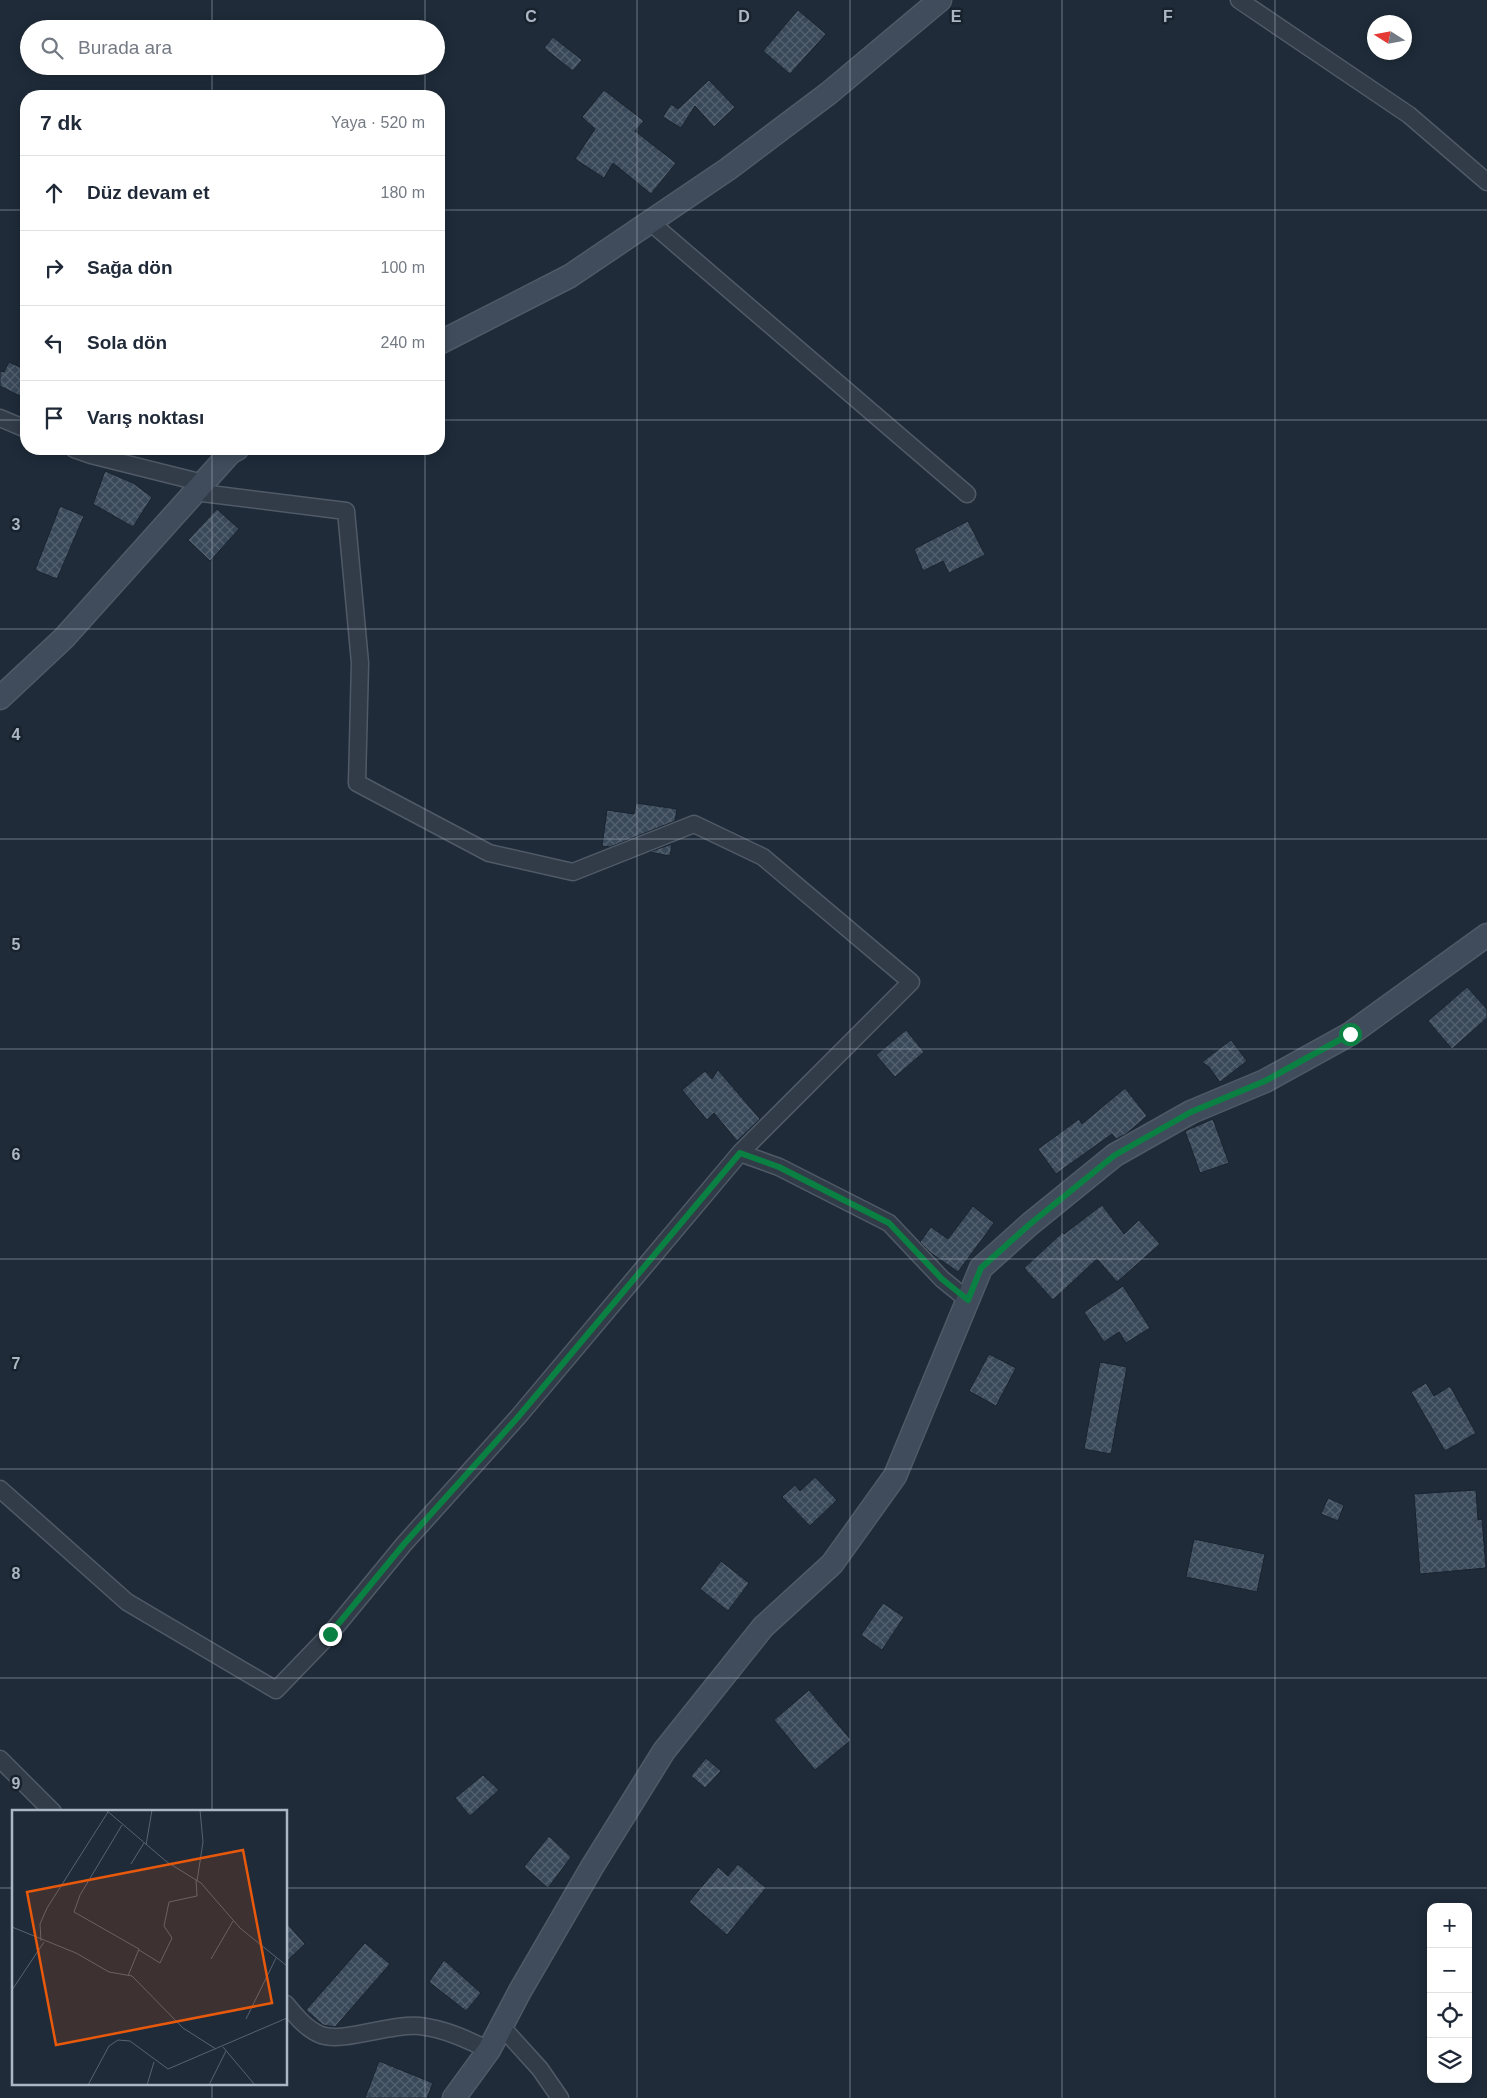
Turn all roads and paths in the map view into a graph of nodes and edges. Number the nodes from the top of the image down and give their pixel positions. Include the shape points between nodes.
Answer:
1 (940, 0) edge
2 (1239, 0) edge
3 (1487, 182) edge
4 (649, 221) junction
5 (445, 340) edge
6 (0, 418) edge
7 (20, 426) edge
8 (91, 455) edge
9 (228, 455) edge
10 (199, 487) junction
11 (967, 494) dead end
12 (0, 698) edge
13 (1487, 935) edge
14 (740, 1153) junction
15 (968, 1300) junction
16 (0, 1488) edge
17 (0, 1759) edge
18 (51, 1810) edge
19 (288, 2006) edge
20 (501, 2026) junction
21 (489, 2050) junction
22 (454, 2098) edge
23 (560, 2098) edge

1 - 4 street via 829,93 728,169
2 - 3 street via 1409,115
4 - 5 street via 570,276
4 - 11 street
6 - 7 street
8 - 10 street
9 - 10 street
10 - 12 street via 64,638
10 - 14 street via 346,511 360,663 356,783 489,853 573,872 694,824 763,858 911,982
13 - 15 street via 1350,1034 1265,1081 1191,1112 1115,1155 981,1268
14 - 15 street via 779,1167 889,1223 942,1279
14 - 16 street via 518,1417 404,1544 330,1634 276,1690 127,1602
15 - 20 street via 895,1476 832,1564 763,1627 664,1751 592,1867
17 - 18 street
19 - 21 street via 303,2023 334,2038 383,2028 418,2026 446,2030
20 - 21 street
20 - 23 street via 540,2069
21 - 22 street

